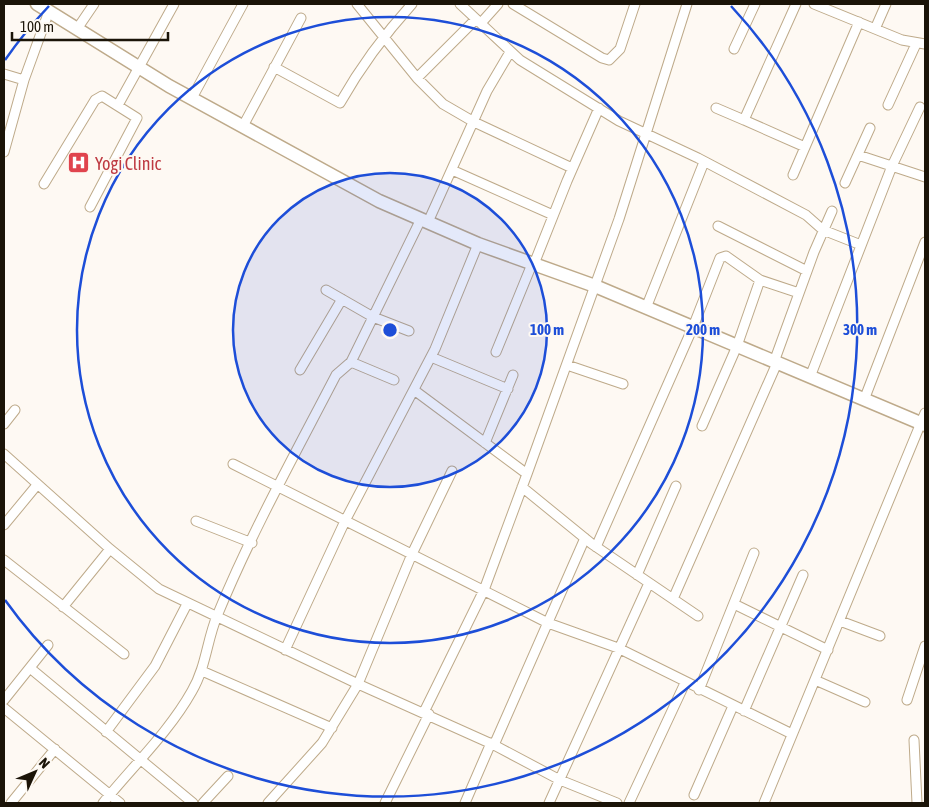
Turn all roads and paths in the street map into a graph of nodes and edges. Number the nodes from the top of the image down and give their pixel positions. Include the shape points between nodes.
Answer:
1 (94, 4) edge
2 (174, 4) edge
3 (243, 4) edge
4 (357, 4) edge
5 (412, 4) edge
6 (460, 4) edge
7 (498, 4) edge
8 (513, 4) edge
9 (635, 4) edge
10 (687, 4) edge
11 (755, 4) edge
12 (796, 4) edge
13 (814, 4) edge
14 (886, 4) edge
15 (41, 6) edge
16 (828, 6) edge
17 (525, 7) edge
18 (302, 18) dead end
19 (479, 21) junction
20 (859, 22) junction
21 (77, 29) junction
22 (875, 29) junction
23 (383, 37) junction
24 (921, 44) edge
25 (734, 49) dead end
26 (510, 52) junction
27 (139, 67) junction
28 (274, 67) junction
29 (4, 74) edge
30 (417, 78) junction
31 (24, 80) junction
32 (192, 98) junction
33 (118, 105) junction
34 (888, 105) dead end
35 (920, 107) dead end
36 (599, 108) junction
37 (716, 108) dead end
38 (744, 120) junction
39 (474, 122) junction
40 (243, 126) junction
41 (870, 128) dead end
42 (647, 135) junction
43 (6, 140) edge
44 (805, 147) junction
45 (4, 152) edge
46 (858, 155) junction
47 (704, 162) junction
48 (892, 166) junction
49 (572, 168) junction
50 (452, 170) junction
51 (793, 175) dead end
52 (925, 177) edge
53 (844, 183) dead end
54 (44, 184) dead end
55 (90, 207) dead end
56 (832, 211) dead end
57 (553, 215) junction
58 (425, 221) junction
59 (718, 226) dead end
60 (824, 230) junction
61 (925, 242) edge
62 (478, 244) junction
63 (861, 245) junction
64 (533, 264) junction
65 (807, 271) junction
66 (760, 280) junction
67 (595, 286) junction
68 (326, 290) dead end
69 (799, 293) junction
70 (342, 299) junction
71 (646, 308) junction
72 (373, 317) junction
73 (693, 328) junction
74 (409, 331) dead end
75 (737, 346) junction
76 (496, 352) dead end
77 (431, 357) junction
78 (351, 362) junction
79 (775, 362) junction
80 (567, 365) junction
81 (300, 370) dead end
82 (513, 375) dead end
83 (810, 377) junction
84 (394, 380) dead end
85 (623, 384) dead end
86 (508, 389) junction
87 (414, 390) junction
88 (864, 400) junction
89 (16, 410) dead end
90 (924, 421) edge
91 (4, 424) edge
92 (702, 426) dead end
93 (485, 443) junction
94 (4, 454) edge
95 (233, 464) dead end
96 (452, 472) dead end
97 (527, 474) junction
98 (37, 485) junction
99 (676, 486) dead end
100 (278, 487) junction
101 (522, 487) junction
102 (345, 521) junction
103 (196, 522) dead end
104 (4, 525) edge
105 (585, 538) junction
106 (252, 543) junction
107 (596, 547) junction
108 (110, 549) junction
109 (754, 553) dead end
110 (412, 554) junction
111 (4, 560) edge
112 (637, 575) junction
113 (803, 575) dead end
114 (650, 583) junction
115 (484, 590) junction
116 (673, 599) junction
117 (187, 604) junction
118 (734, 604) junction
119 (63, 607) junction
120 (698, 616) dead end
121 (217, 617) junction
122 (840, 621) junction
123 (548, 623) junction
124 (780, 627) junction
125 (880, 636) dead end
126 (48, 645) dead end
127 (925, 646) edge
128 (618, 648) junction
129 (285, 650) junction
130 (828, 650) junction
131 (124, 654) dead end
132 (30, 668) junction
133 (202, 670) junction
134 (815, 680) junction
135 (684, 683) junction
136 (358, 684) junction
137 (699, 690) junction
138 (4, 700) edge
139 (907, 700) dead end
140 (865, 702) dead end
141 (733, 706) junction
142 (4, 708) edge
143 (744, 711) junction
144 (427, 713) junction
145 (332, 728) junction
146 (106, 732) junction
147 (792, 734) junction
148 (914, 740) dead end
149 (492, 744) junction
150 (55, 749) junction
151 (140, 760) junction
152 (228, 776) dead end
153 (560, 780) junction
154 (110, 795) junction
155 (694, 795) dead end
156 (11, 803) edge
157 (103, 803) edge
158 (120, 803) edge
159 (193, 803) edge
160 (203, 803) edge
161 (270, 803) edge
162 (385, 803) edge
163 (464, 803) edge
164 (549, 803) edge
165 (617, 803) edge
166 (629, 803) edge
167 (764, 803) edge
168 (917, 803) edge

1 - 21 street
2 - 27 street
3 - 32 street
4 - 23 street
5 - 23 street
6 - 19 street
7 - 19 street
8 - 17 street
9 - 17 street via 620,48 609,60
10 - 42 street
11 - 25 street
12 - 38 street
13 - 16 street
14 - 22 street
15 - 21 street
15 - 31 street
16 - 20 street
18 - 28 street
19 - 26 street
19 - 30 street
20 - 22 street
20 - 44 street
21 - 27 street
22 - 24 street
23 - 28 street via 340,103
23 - 30 street
24 - 34 street
26 - 36 street
26 - 39 street via 487,91
27 - 32 street
27 - 33 street
28 - 40 street
29 - 31 street
30 - 39 street via 443,104
31 - 43 street
32 - 40 street
33 - 54 street via 102,96 95,100
33 - 55 street via 135,115 137,123
35 - 48 street
36 - 42 street
36 - 49 street
37 - 38 street
38 - 44 street
39 - 49 street
39 - 50 street
40 - 58 street via 379,201
41 - 46 street
42 - 47 street
42 - 67 street
43 - 45 street
44 - 51 street
46 - 48 street
46 - 53 street
47 - 60 street via 806,215
47 - 71 street
48 - 52 street
48 - 63 street
49 - 57 street
50 - 57 street
50 - 58 street
56 - 60 street
57 - 64 street
58 - 62 street
58 - 72 street
59 - 65 street
60 - 63 street
60 - 65 street
61 - 88 street
62 - 64 street
62 - 77 street
63 - 83 street
64 - 67 street
64 - 76 street
65 - 69 street
66 - 69 street
66 - 73 street via 722,256
66 - 75 street
67 - 71 street
67 - 80 street
68 - 70 street
69 - 79 street
70 - 72 street
70 - 81 street
71 - 73 street
72 - 74 street
72 - 78 street
73 - 75 street
73 - 107 street
75 - 79 street
75 - 92 street
77 - 86 street
77 - 87 street
78 - 84 street
78 - 100 street via 336,375
79 - 83 street
79 - 116 street
80 - 85 street
80 - 97 street
82 - 86 street
83 - 88 street
86 - 93 street
87 - 93 street
87 - 102 street
88 - 90 street
89 - 91 street
90 - 122 street
93 - 97 street
94 - 98 street
95 - 100 street
96 - 110 street
97 - 101 street
98 - 104 street
98 - 108 street
99 - 112 street
100 - 102 street
100 - 106 street
101 - 105 street
101 - 115 street
102 - 110 street
102 - 129 street
103 - 106 street
105 - 107 street
105 - 123 street
106 - 121 street
107 - 112 street
108 - 117 street via 144,579
108 - 119 street
109 - 118 street
110 - 115 street
110 - 136 street
111 - 119 street
112 - 114 street
113 - 124 street
114 - 116 street
114 - 128 street
115 - 123 street
115 - 144 street
116 - 120 street
117 - 121 street
117 - 146 street via 155,666
118 - 124 street
118 - 137 street
119 - 131 street
121 - 129 street
121 - 133 street
122 - 125 street
122 - 130 street
123 - 128 street
123 - 149 street
124 - 130 street
124 - 143 street
126 - 132 street
127 - 139 street
128 - 135 street
128 - 153 street
129 - 136 street
130 - 134 street
132 - 138 street
132 - 146 street
133 - 145 street
133 - 151 street via 179,710
134 - 140 street
134 - 147 street
135 - 137 street
135 - 166 street
136 - 144 street
136 - 145 street
137 - 141 street
141 - 143 street
141 - 155 street
142 - 150 street
143 - 147 street
144 - 149 street
144 - 162 street
145 - 161 street
146 - 151 street
147 - 167 street
148 - 168 street
149 - 153 street
149 - 163 street
150 - 154 street
150 - 156 street
151 - 154 street
151 - 159 street
152 - 160 street
153 - 164 street
153 - 165 street
154 - 157 street
154 - 158 street

